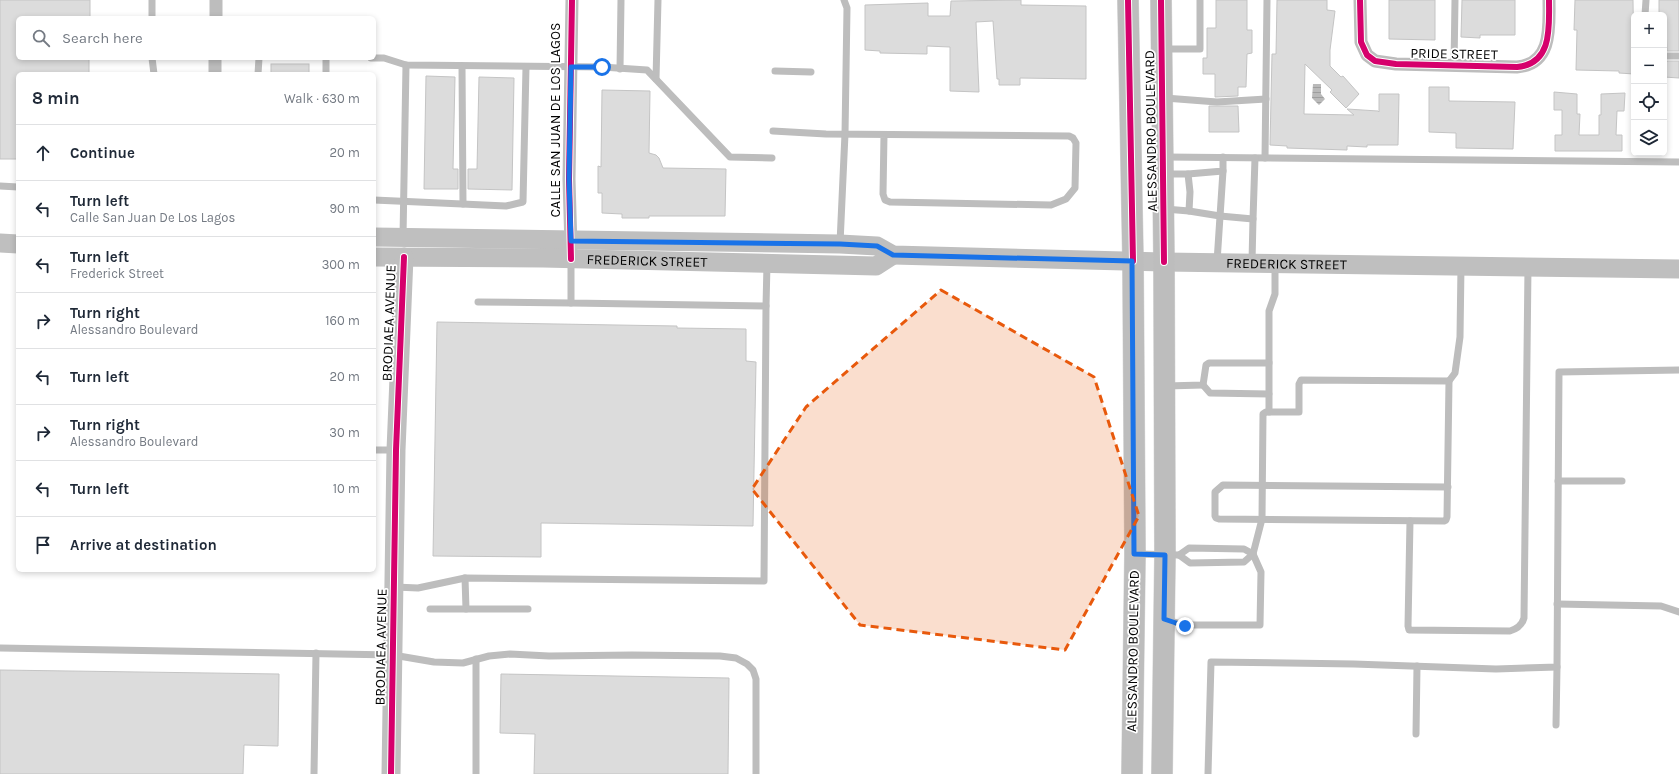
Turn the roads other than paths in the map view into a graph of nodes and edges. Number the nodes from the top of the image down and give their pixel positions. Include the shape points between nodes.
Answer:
1 (152, 0) edge
2 (216, 0) edge
3 (572, 0) edge
4 (621, 0) edge
5 (658, 0) edge
6 (844, 0) edge
7 (1128, 0) edge
8 (1162, 0) edge
9 (1200, 0) edge
10 (1267, 0) edge
11 (1360, 0) edge
12 (1455, 0) edge
13 (1549, 0) edge
14 (1646, 0) edge
15 (1645, 12) edge
16 (152, 16) edge
17 (216, 16) edge
18 (1162, 49) junction
19 (1667, 56) edge
20 (1679, 56) edge
21 (376, 58) edge
22 (152, 60) edge
23 (215, 60) edge
24 (258, 60) edge
25 (326, 60) edge
26 (406, 65) junction
27 (462, 66) junction
28 (1454, 66) junction
29 (526, 67) junction
30 (571, 67) junction
31 (620, 69) junction
32 (775, 71) dead end
33 (154, 72) edge
34 (215, 72) edge
35 (258, 72) edge
36 (326, 72) edge
37 (811, 72) dead end
38 (656, 79) junction
39 (1162, 98) junction
40 (1266, 99) junction
41 (773, 131) dead end
42 (845, 134) junction
43 (884, 135) junction
44 (1643, 156) edge
45 (772, 158) dead end
46 (1224, 158) junction
47 (1255, 158) junction
48 (1265, 158) junction
49 (1643, 161) junction
50 (1679, 162) edge
51 (1163, 166) junction
52 (1224, 171) junction
53 (1188, 174) junction
54 (0, 186) edge
55 (16, 187) edge
56 (376, 200) edge
57 (404, 200) junction
58 (463, 204) junction
59 (1164, 208) junction
60 (1189, 211) junction
61 (1220, 216) junction
62 (1253, 219) junction
63 (376, 237) edge
64 (403, 238) junction
65 (571, 241) junction
66 (0, 243) edge
67 (16, 244) edge
68 (840, 244) junction
69 (893, 255) junction
70 (376, 257) edge
71 (404, 257) junction
72 (571, 259) junction
73 (1132, 261) junction
74 (1164, 262) junction
75 (1217, 262) junction
76 (710, 263) junction
77 (1252, 263) junction
78 (1275, 263) junction
79 (767, 264) junction
80 (1461, 266) junction
81 (1528, 267) junction
82 (1679, 269) edge
83 (478, 302) dead end
84 (571, 303) junction
85 (766, 306) junction
86 (1269, 363) junction
87 (1679, 370) edge
88 (1449, 381) junction
89 (1203, 385) junction
90 (1164, 386) junction
91 (1269, 394) junction
92 (1269, 412) junction
93 (376, 450) edge
94 (396, 450) junction
95 (1558, 481) junction
96 (1622, 482) dead end
97 (1262, 485) junction
98 (1448, 487) junction
99 (1262, 519) junction
100 (1410, 521) junction
101 (1134, 554) junction
102 (1253, 554) junction
103 (1172, 555) junction
104 (465, 578) junction
105 (394, 587) junction
106 (1557, 604) junction
107 (430, 609) dead end
108 (466, 609) junction
109 (528, 610) dead end
110 (1679, 612) edge
111 (1164, 619) junction
112 (0, 648) edge
113 (316, 653) junction
114 (393, 655) junction
115 (476, 659) junction
116 (1417, 666) junction
117 (1557, 667) junction
118 (1556, 725) dead end
119 (1416, 734) dead end
120 (314, 774) edge
121 (391, 774) edge
122 (476, 774) edge
123 (756, 774) edge
124 (1132, 774) edge
125 (1162, 774) edge
126 (1208, 774) edge

1 - 16 lane
2 - 17 street
3 - 30 street, CALLE SAN JUAN DE LOS LAGOS
4 - 31 lane
5 - 38 lane
6 - 42 lane via 847,8
7 - 73 main road, ALESSANDRO BOULEVARD
8 - 18 main road, ALESSANDRO BOULEVARD
9 - 18 lane via 1200,49
10 - 40 lane
11 - 28 street, PRIDE STREET via 1361,42 1364,52 1369,57 1388,64
12 - 28 lane
13 - 28 street, PRIDE STREET via 1548,38 1538,58 1532,63 1523,67
14 - 15 lane
18 - 39 main road, ALESSANDRO BOULEVARD
19 - 20 lane
21 - 26 lane
22 - 33 lane
23 - 34 street
24 - 35 lane
25 - 36 lane
26 - 27 lane
26 - 57 lane
27 - 29 lane
27 - 58 lane
29 - 30 lane
29 - 58 lane via 523,202 506,206
30 - 31 lane
30 - 65 street, CALLE SAN JUAN DE LOS LAGOS
31 - 38 lane via 647,70
32 - 37 lane
38 - 45 lane via 730,157
39 - 40 lane via 1217,102
39 - 51 main road, ALESSANDRO BOULEVARD
40 - 48 lane
41 - 42 lane
42 - 43 lane
42 - 68 lane
43 - 43 lane via 1069,136 1076,143 1075,188 1066,199 1051,205 890,202 885,200 882,194
44 - 49 lane
46 - 47 lane
46 - 51 lane
46 - 52 lane
47 - 48 lane
47 - 62 lane
48 - 49 lane
49 - 50 lane
51 - 53 lane
51 - 59 main road, ALESSANDRO BOULEVARD
52 - 53 lane
52 - 61 lane
53 - 60 lane
54 - 55 lane
56 - 57 lane
57 - 58 lane
57 - 64 lane
59 - 60 lane
59 - 74 main road, ALESSANDRO BOULEVARD
60 - 61 lane
61 - 62 lane
61 - 75 lane
62 - 77 lane
63 - 64 main road, FREDERICK STREET
64 - 65 main road, FREDERICK STREET
65 - 68 main road, FREDERICK STREET
65 - 72 street, CALLE SAN JUAN DE LOS LAGOS
66 - 67 main road
68 - 69 main road, FREDERICK STREET via 877,246
68 - 76 main road via 829,254 728,254 716,257
69 - 73 main road, FREDERICK STREET
69 - 79 main road, FREDERICK STREET via 876,266
70 - 71 main road, FREDERICK STREET
71 - 72 main road, FREDERICK STREET
71 - 94 main road, BRODIAEA AVENUE
72 - 76 main road, FREDERICK STREET
72 - 84 lane
73 - 74 main road, FREDERICK STREET
73 - 101 main road, ALESSANDRO BOULEVARD
74 - 75 main road, FREDERICK STREET
74 - 90 main road, ALESSANDRO BOULEVARD
75 - 77 main road, FREDERICK STREET
76 - 79 main road, FREDERICK STREET
77 - 78 main road, FREDERICK STREET
78 - 80 main road, FREDERICK STREET
78 - 86 lane via 1275,294 1269,312
79 - 85 lane
80 - 81 main road, FREDERICK STREET
80 - 88 lane via 1460,337 1455,373
81 - 82 main road, FREDERICK STREET
81 - 100 lane via 1523,623 1510,631 1410,630
83 - 84 lane
84 - 85 lane
85 - 104 lane via 764,581
86 - 89 lane via 1209,363 1206,365
86 - 91 lane
87 - 95 lane via 1559,372
88 - 92 lane via 1304,379 1299,384 1299,412
88 - 98 lane
89 - 90 lane
89 - 91 lane via 1210,393
90 - 103 main road, ALESSANDRO BOULEVARD
91 - 92 lane
92 - 97 lane via 1263,414
93 - 94 lane
94 - 105 main road, BRODIAEA AVENUE
95 - 96 lane
95 - 106 lane
97 - 98 lane
97 - 99 lane
97 - 99 lane via 1223,485 1215,492 1215,516 1219,519
98 - 100 lane via 1446,520
99 - 100 lane
99 - 102 lane
101 - 103 lane
101 - 124 main road, ALESSANDRO BOULEVARD
102 - 103 lane via 1244,549 1190,548
102 - 103 lane via 1244,562 1190,563
102 - 111 lane via 1261,572 1260,625 1185,626
103 - 111 main road, ALESSANDRO BOULEVARD
104 - 105 lane via 418,588
104 - 108 lane
105 - 114 main road, BRODIAEA AVENUE
106 - 110 lane via 1661,606
106 - 117 lane
107 - 108 lane
108 - 109 lane
111 - 125 main road, ALESSANDRO BOULEVARD
112 - 113 lane
113 - 114 lane
113 - 120 lane
114 - 115 lane via 434,662 463,663
114 - 121 main road, BRODIAEA AVENUE
115 - 122 lane
115 - 123 lane via 510,654 691,655 736,658 753,670 756,679
116 - 117 lane via 1496,670
116 - 119 lane
116 - 126 lane via 1211,662
117 - 118 lane

